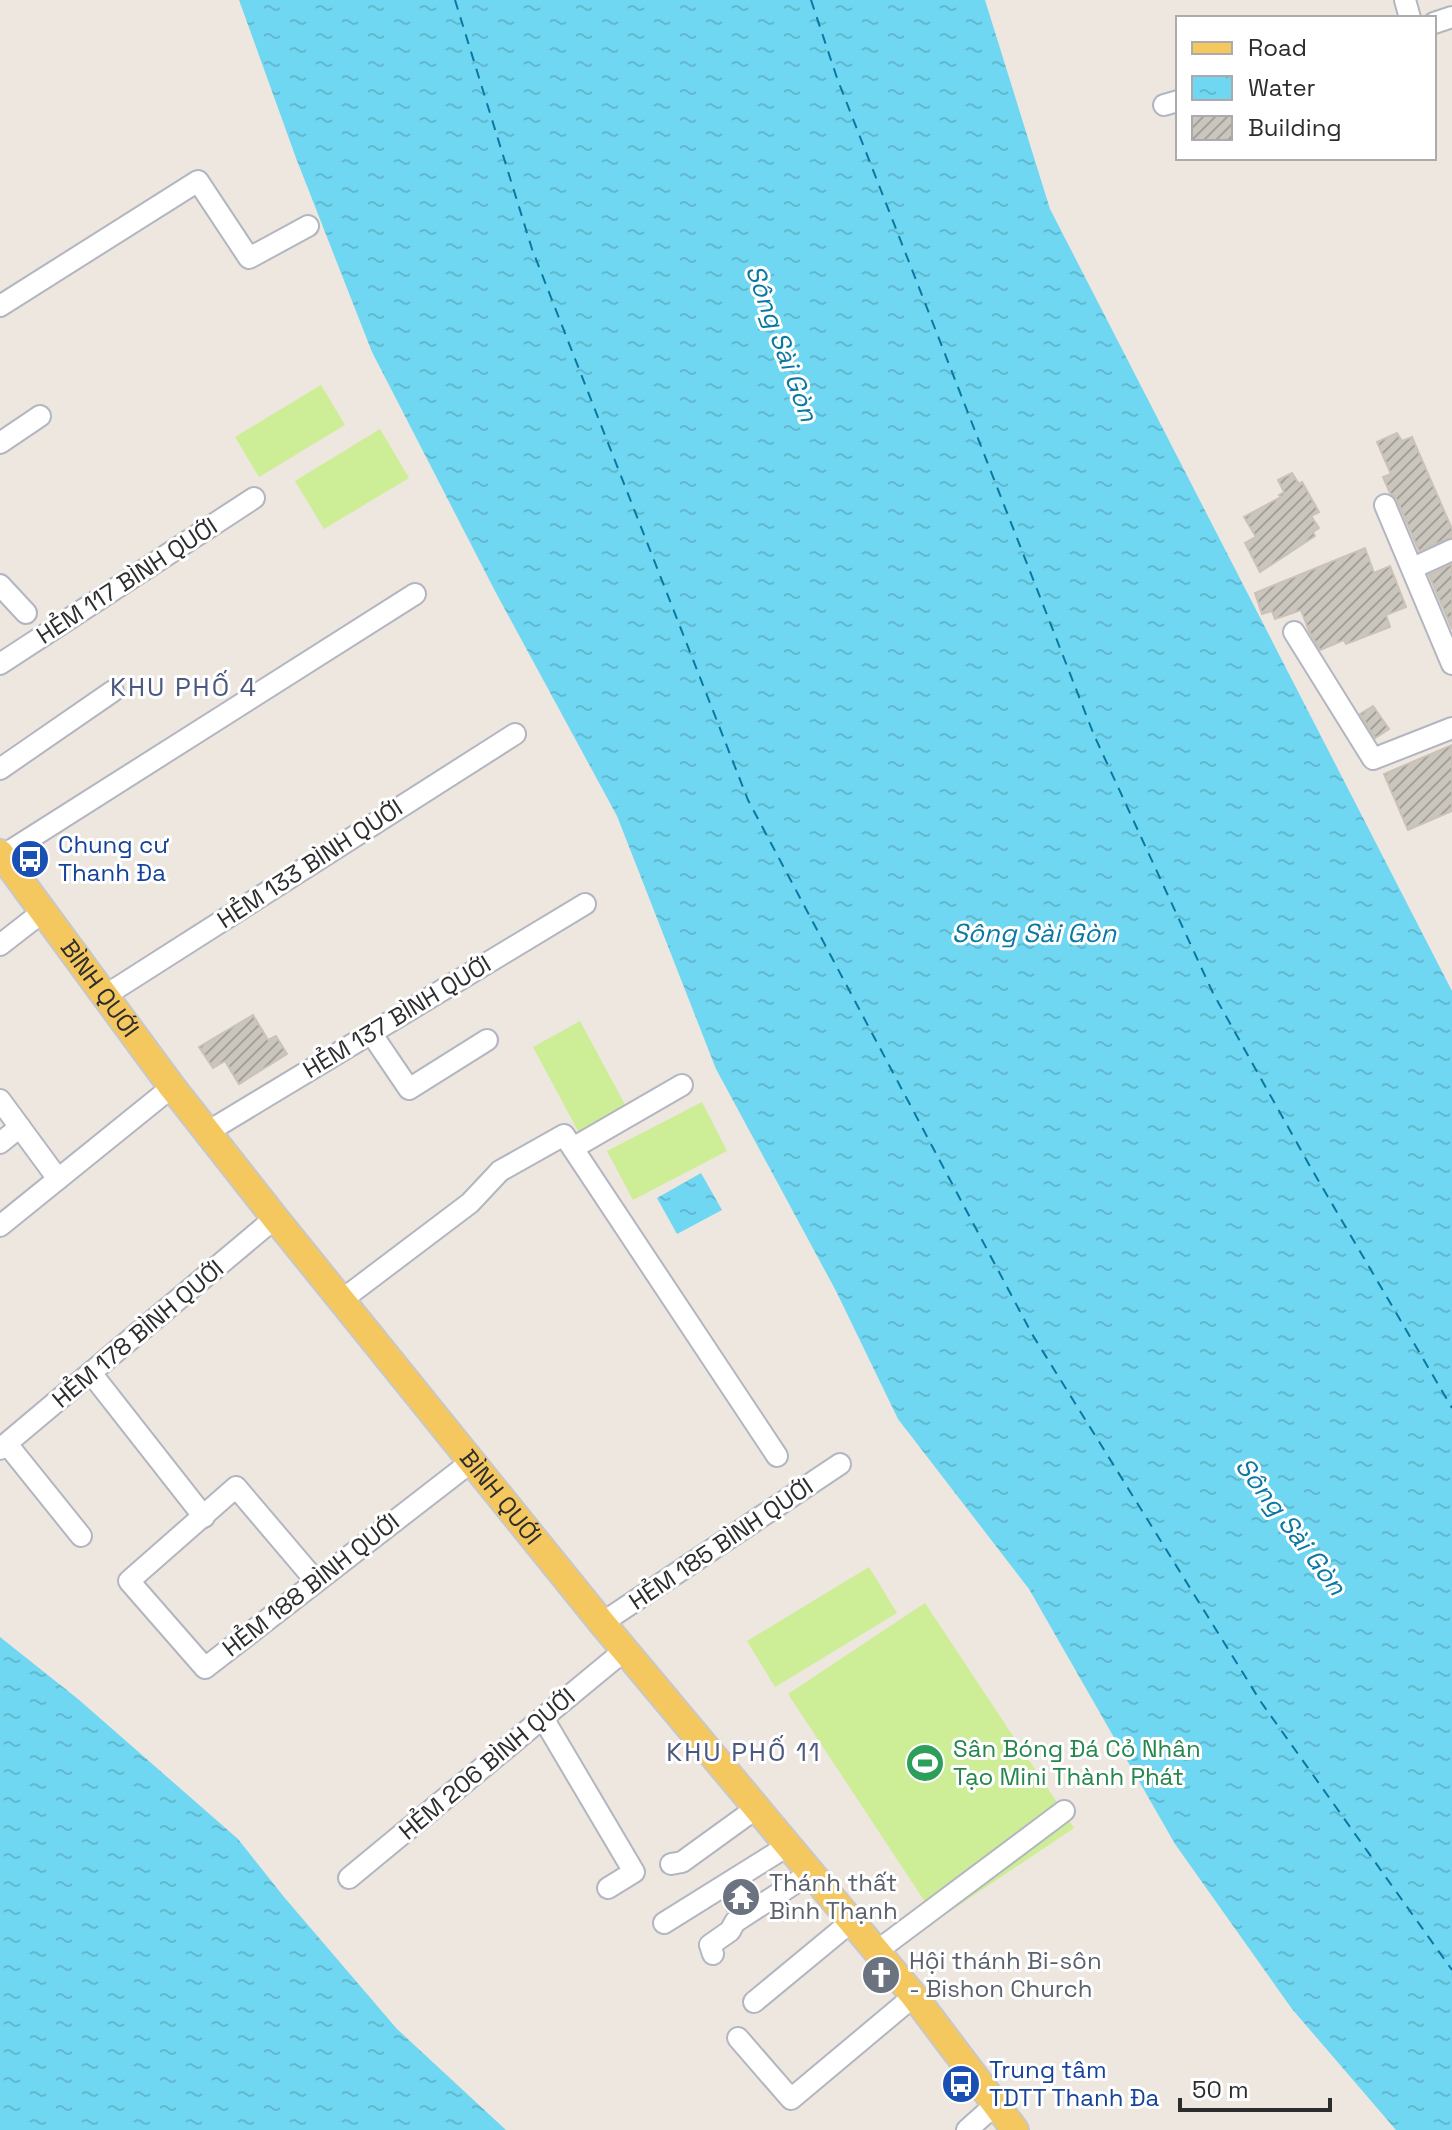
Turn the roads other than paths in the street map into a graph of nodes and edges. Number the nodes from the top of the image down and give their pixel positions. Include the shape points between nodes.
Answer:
1 (308, 226) dead end
2 (0, 306) edge
3 (40, 416) dead end
4 (0, 443) edge
5 (254, 498) dead end
6 (1385, 505) dead end
7 (1452, 550) edge
8 (1413, 568) junction
9 (0, 585) edge
10 (415, 594) dead end
11 (26, 613) dead end
12 (1294, 632) dead end
13 (0, 664) edge
14 (1452, 664) edge
15 (113, 691) dead end
16 (1452, 728) edge
17 (515, 734) dead end
18 (0, 769) edge
19 (1, 854) edge
20 (585, 904) dead end
21 (45, 910) junction
22 (0, 945) edge
23 (106, 995) junction
24 (371, 1033) junction
25 (487, 1040) dead end
26 (682, 1085) dead end
27 (172, 1087) junction
28 (0, 1100) edge
29 (20, 1127) junction
30 (209, 1131) junction
31 (0, 1143) edge
32 (573, 1148) junction
33 (58, 1179) junction
34 (275, 1218) junction
35 (0, 1226) edge
36 (343, 1299) junction
37 (91, 1373) junction
38 (4, 1447) edge
39 (777, 1456) dead end
40 (471, 1462) junction
41 (840, 1464) dead end
42 (204, 1517) junction
43 (81, 1536) dead end
44 (315, 1580) junction
45 (602, 1623) junction
46 (625, 1650) junction
47 (543, 1718) junction
48 (758, 1807) junction
49 (1064, 1811) dead end
50 (789, 1845) junction
51 (671, 1864) dead end
52 (812, 1872) junction
53 (349, 1878) dead end
54 (608, 1888) dead end
55 (852, 1921) junction
56 (664, 1923) dead end
57 (877, 1951) junction
58 (713, 1954) dead end
59 (914, 1996) junction
60 (754, 2002) dead end
61 (738, 2038) dead end
62 (995, 2105) junction
63 (967, 2130) edge
64 (1015, 2130) edge

1 - 2 street via 249,258 198,181
3 - 4 street
5 - 13 street, HẺM 117 BÌNH QUỚI
6 - 8 street
7 - 8 street
8 - 14 street
9 - 11 street
10 - 19 street
12 - 16 street via 1373,759
15 - 18 street
17 - 23 street, HẺM 133 BÌNH QUỚI
19 - 21 main road, BÌNH QUỚI
20 - 24 street, HẺM 137 BÌNH QUỚI
21 - 22 street
21 - 23 main road, BÌNH QUỚI
23 - 27 main road, BÌNH QUỚI
24 - 25 street via 409,1089
24 - 30 street, HẺM 137 BÌNH QUỚI
26 - 32 street
27 - 30 main road, BÌNH QUỚI
27 - 33 street
28 - 29 street
29 - 31 street
29 - 33 street
30 - 34 main road, BÌNH QUỚI
32 - 36 street via 564,1135 500,1171 470,1203
32 - 39 street
33 - 35 street
34 - 36 main road, BÌNH QUỚI
34 - 37 street, HẺM 178 BÌNH QUỚI
36 - 40 main road, BÌNH QUỚI
37 - 38 street, HẺM 178 BÌNH QUỚI
37 - 42 street
38 - 43 street
40 - 44 street, HẺM 188 BÌNH QUỚI
40 - 45 main road, BÌNH QUỚI
41 - 45 street, HẺM 185 BÌNH QUỚI
42 - 44 street via 236,1487
42 - 44 street, HẺM 188 BÌNH QUỚI via 129,1581 205,1668
45 - 46 main road, BÌNH QUỚI
46 - 47 street, HẺM 206 BÌNH QUỚI
46 - 48 main road, BÌNH QUỚI
47 - 53 street, HẺM 206 BÌNH QUỚI
47 - 54 street via 634,1872
48 - 50 main road, BÌNH QUỚI
48 - 51 street via 682,1862
49 - 57 street
50 - 52 main road, BÌNH QUỚI
50 - 56 street
52 - 55 main road, BÌNH QUỚI
52 - 58 street via 735,1922 710,1945
55 - 57 main road, BÌNH QUỚI
55 - 60 street
57 - 59 main road, BÌNH QUỚI
59 - 61 street via 791,2099
59 - 62 main road, BÌNH QUỚI
62 - 63 street
62 - 64 main road, BÌNH QUỚI

